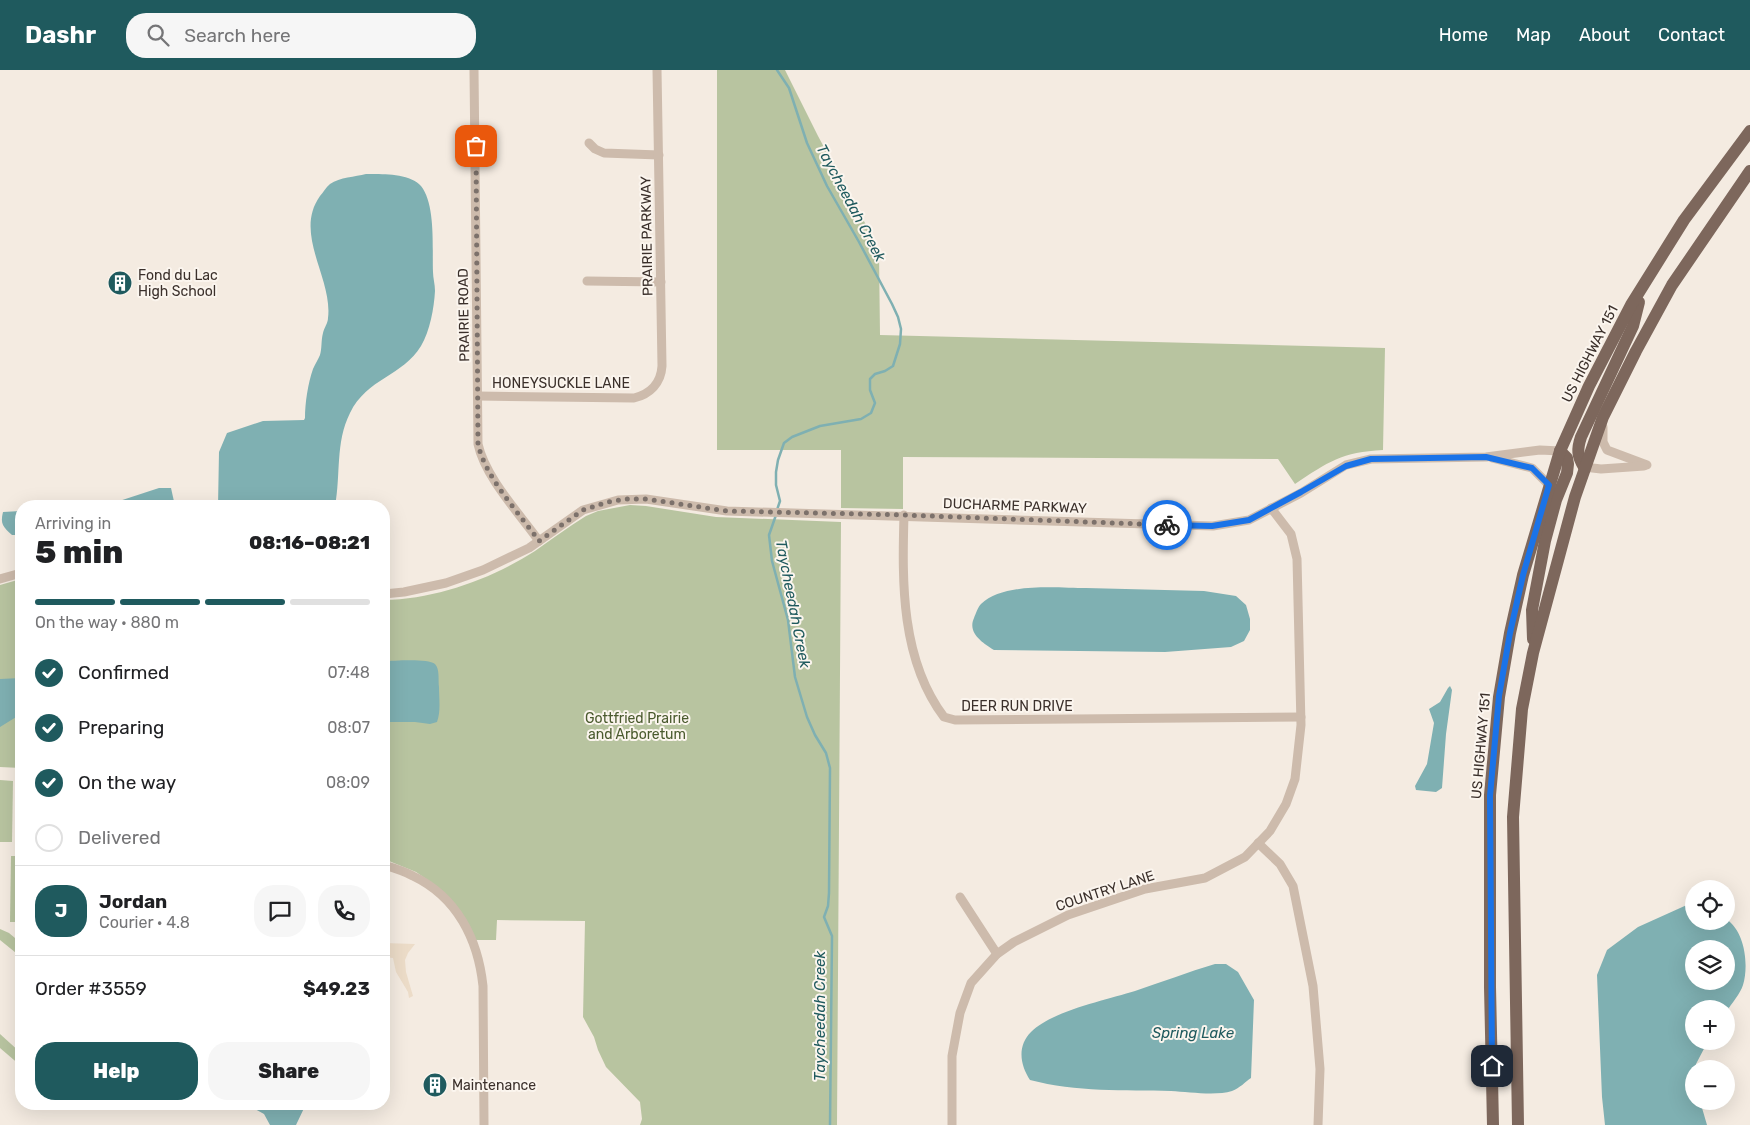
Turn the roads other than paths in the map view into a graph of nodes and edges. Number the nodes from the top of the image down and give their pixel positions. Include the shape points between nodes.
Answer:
1 (474, 70) edge
2 (657, 70) edge
3 (1750, 131) edge
4 (589, 143) dead end
5 (659, 154) junction
6 (1750, 170) edge
7 (587, 281) dead end
8 (661, 282) junction
9 (1642, 287) junction
10 (644, 394) joint
11 (478, 396) junction
12 (1604, 417) junction
13 (1560, 451) junction
14 (1486, 457) junction
15 (1584, 467) junction
16 (1549, 485) junction
17 (1271, 508) junction
18 (904, 515) junction
19 (539, 541) junction
20 (15, 575) edge
21 (0, 579) edge
22 (390, 593) edge
23 (1533, 652) junction
24 (1301, 717) junction
25 (1258, 843) junction
26 (390, 867) edge
27 (960, 897) dead end
28 (996, 954) junction
29 (484, 1125) edge
30 (952, 1125) edge
31 (1318, 1125) edge
32 (1493, 1125) edge
33 (1518, 1125) edge

1 - 11 street, PRAIRIE ROAD
2 - 5 street, PRAIRIE PARKWAY
3 - 9 main road, US HIGHWAY 151 via 1684,220
4 - 5 street via 604,153
5 - 8 street, PRAIRIE PARKWAY
6 - 12 main road via 1672,285
7 - 8 street
8 - 10 street, PRAIRIE PARKWAY via 662,370 656,385
9 - 13 main road, US HIGHWAY 151 via 1589,386
9 - 15 main road via 1633,326 1577,447
10 - 11 street, HONEYSUCKLE LANE via 630,398
11 - 19 street, PRAIRIE ROAD via 478,444 483,462
12 - 15 main road
12 - 15 street via 1602,434 1607,450 1647,466
13 - 14 street, DUCHARME PARKWAY via 1540,450
13 - 16 main road, US HIGHWAY 151
13 - 23 main road via 1567,458 1567,473 1545,541 1532,610
14 - 16 street, DUCHARME PARKWAY via 1532,468
14 - 17 street, DUCHARME PARKWAY via 1371,459 1346,466
15 - 23 main road
16 - 32 main road, US HIGHWAY 151 via 1510,633 1499,696 1490,796
17 - 18 street, DUCHARME PARKWAY via 1249,520 1212,526
17 - 24 street, COUNTRY LANE via 1291,534 1297,559
18 - 19 street, DUCHARME PARKWAY via 767,513 702,509 646,499 618,500 583,510
18 - 24 street, DEER RUN DRIVE via 903,586 914,654 929,696 944,717 954,720
19 - 22 street, DUCHARME PARKWAY via 502,562 464,577
20 - 21 street
23 - 33 main road via 1522,708 1513,817
24 - 25 street, COUNTRY LANE via 1295,779 1282,811
25 - 28 street, COUNTRY LANE via 1245,856 1205,878 1145,890 1068,914
25 - 31 street via 1280,864 1293,886 1313,986 1320,1069
26 - 29 street via 417,878 441,895 461,917 475,944 483,986
27 - 28 street
28 - 30 street, COUNTRY LANE via 971,983 960,1013 952,1056

